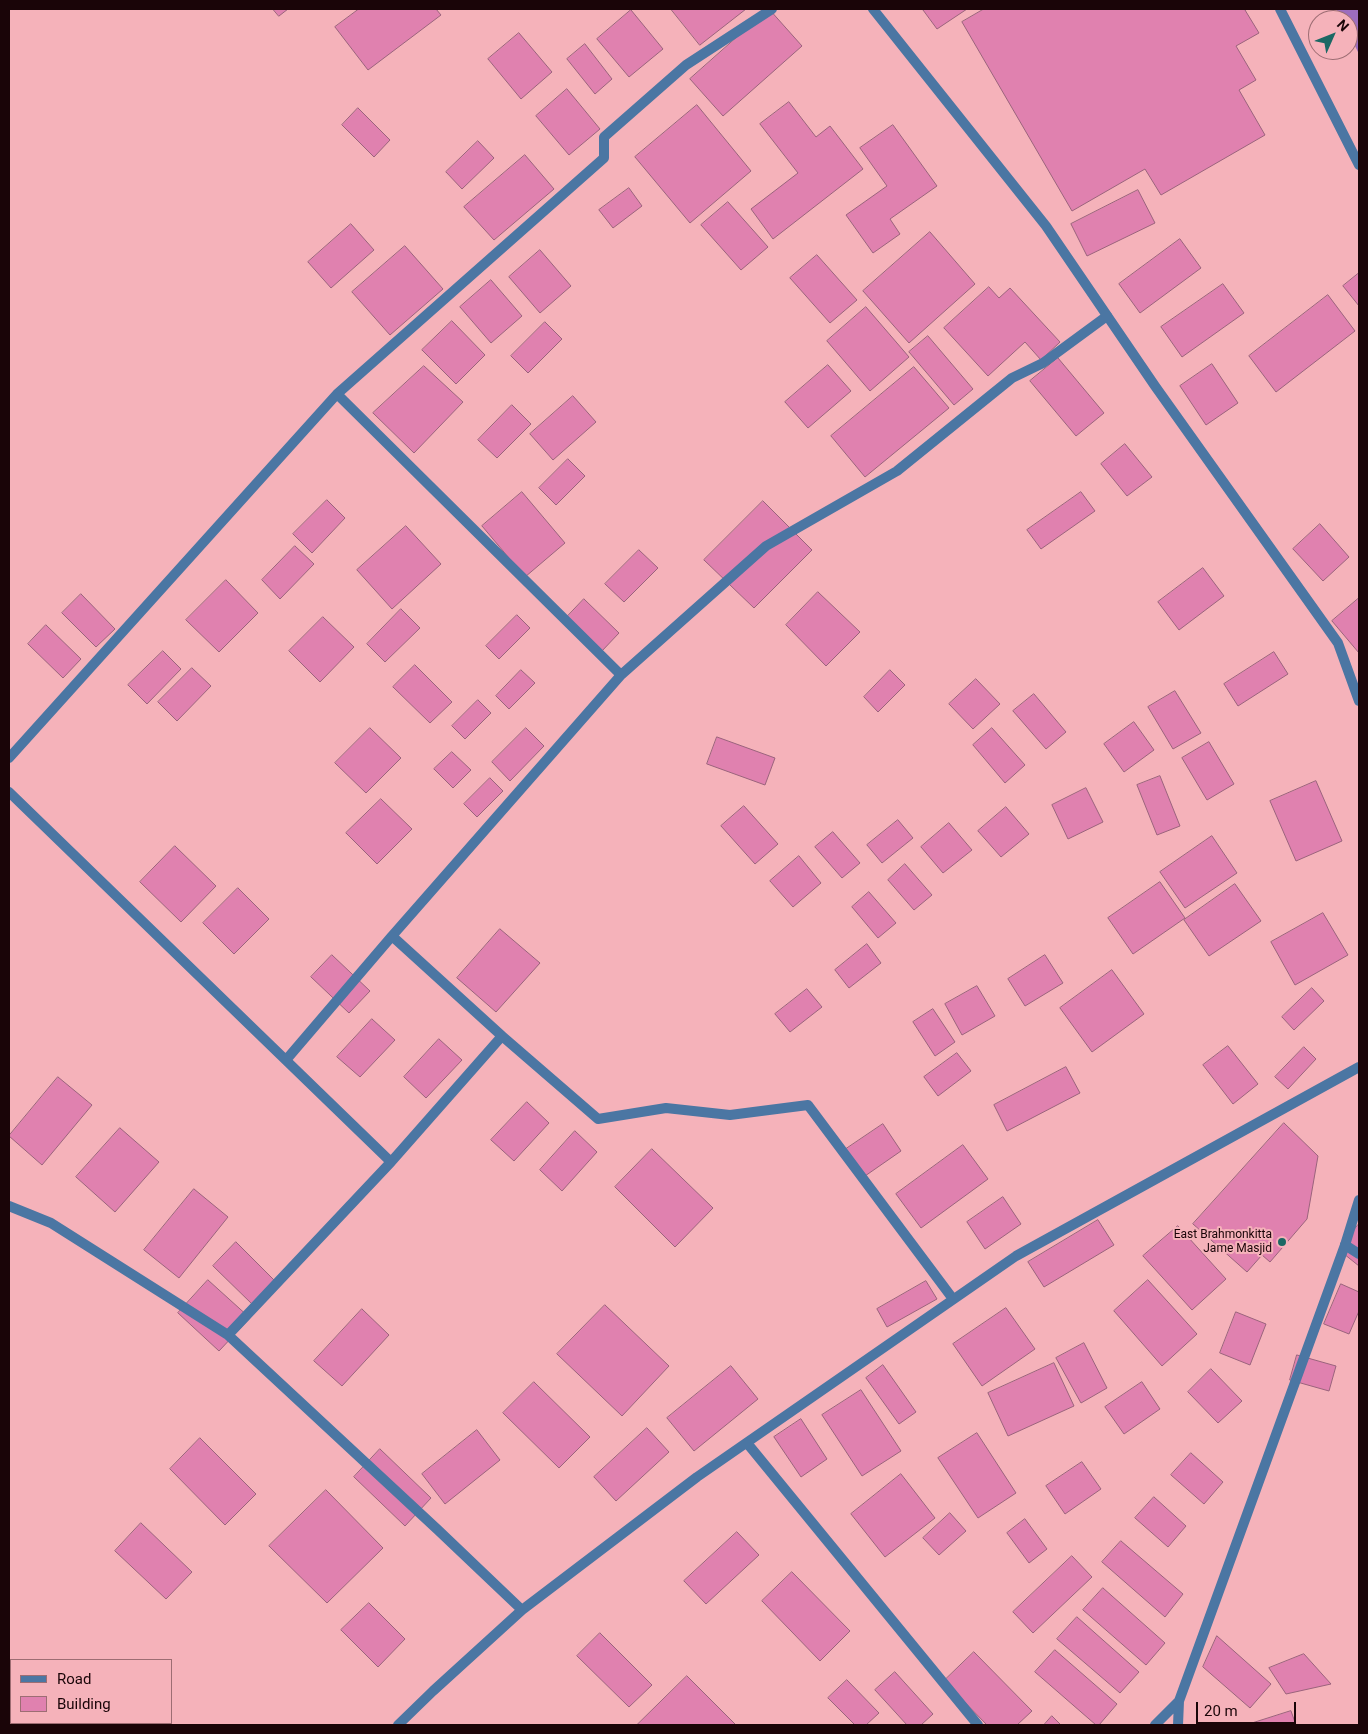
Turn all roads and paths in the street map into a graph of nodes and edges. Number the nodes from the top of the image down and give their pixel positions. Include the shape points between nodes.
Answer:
1 (772, 9) edge
2 (873, 9) edge
3 (1280, 9) edge
4 (1359, 165) edge
5 (1107, 316) junction
6 (337, 394) junction
7 (621, 675) junction
8 (1359, 701) edge
9 (9, 758) edge
10 (9, 792) edge
11 (392, 936) junction
12 (502, 1036) junction
13 (286, 1060) junction
14 (1359, 1067) edge
15 (391, 1162) junction
16 (1359, 1200) edge
17 (9, 1206) edge
18 (1345, 1245) junction
19 (1359, 1254) edge
20 (953, 1299) junction
21 (228, 1335) junction
22 (747, 1442) junction
23 (522, 1610) junction
24 (1179, 1701) junction
25 (398, 1725) edge
26 (978, 1725) edge
27 (1155, 1725) edge
28 (1178, 1725) edge

1 - 6 street via 686,65 604,137 604,158
2 - 5 street via 1046,226
3 - 4 street
5 - 7 street via 1043,363 1012,378 897,471 766,546
5 - 8 street via 1338,644
6 - 7 street
6 - 9 street
7 - 11 street
10 - 13 street
11 - 12 street
11 - 13 street
12 - 15 street
12 - 20 street via 598,1119 666,1108 730,1115 808,1105
13 - 15 street
14 - 20 street via 1016,1256
15 - 21 street
16 - 18 street
17 - 21 street via 51,1223
18 - 19 street
18 - 24 street
20 - 22 street
21 - 23 street
22 - 23 street
22 - 26 street
23 - 25 street via 432,1690
24 - 27 street
24 - 28 street

